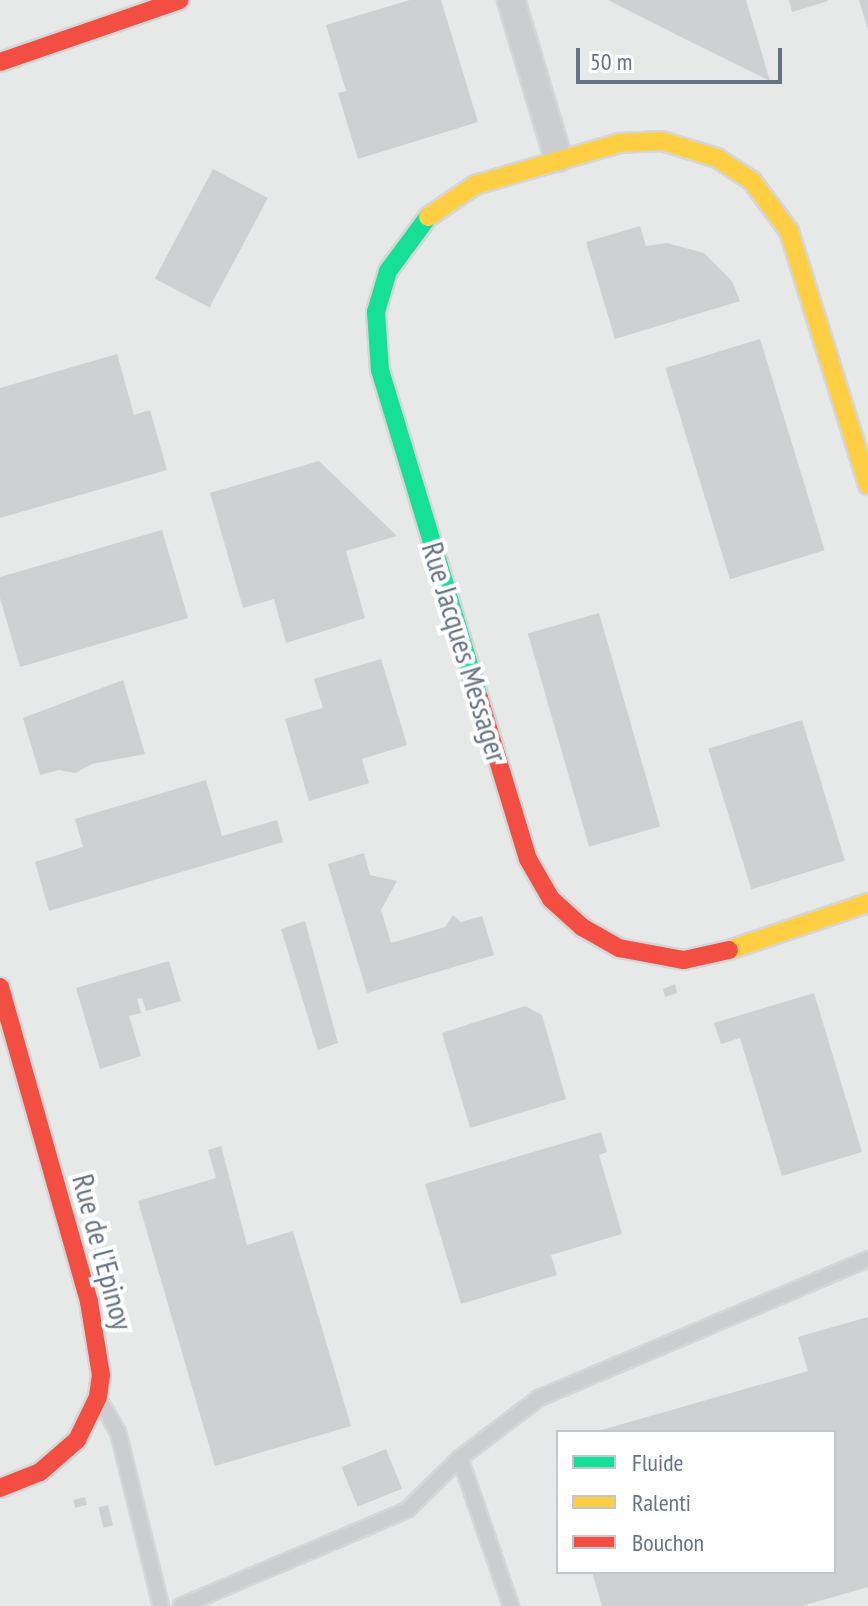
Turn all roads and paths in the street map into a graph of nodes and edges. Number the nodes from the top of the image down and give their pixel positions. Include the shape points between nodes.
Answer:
1 (180, 0) edge
2 (511, 0) edge
3 (0, 62) edge
4 (558, 158) junction
5 (868, 485) edge
6 (868, 903) edge
7 (0, 987) edge
8 (868, 1259) edge
9 (98, 1397) junction
10 (460, 1458) junction
11 (0, 1488) edge
12 (161, 1606) edge
13 (181, 1606) edge
14 (511, 1606) edge

1 - 3 street
2 - 4 street
4 - 5 street, Rue Jacques Messager via 620,143 662,141 717,158 752,181 789,231
4 - 6 street, Rue Jacques Messager via 475,185 443,204 400,251 376,312 380,370 528,859 551,899 582,927 619,948 665,959 721,953
7 - 9 street, Rue de l'Epinoy via 100,1347
8 - 10 lane via 539,1398
9 - 11 street, Rue de l'Epinoy via 77,1440 60,1459
9 - 12 lane via 118,1432
10 - 13 lane via 407,1510
10 - 14 lane

